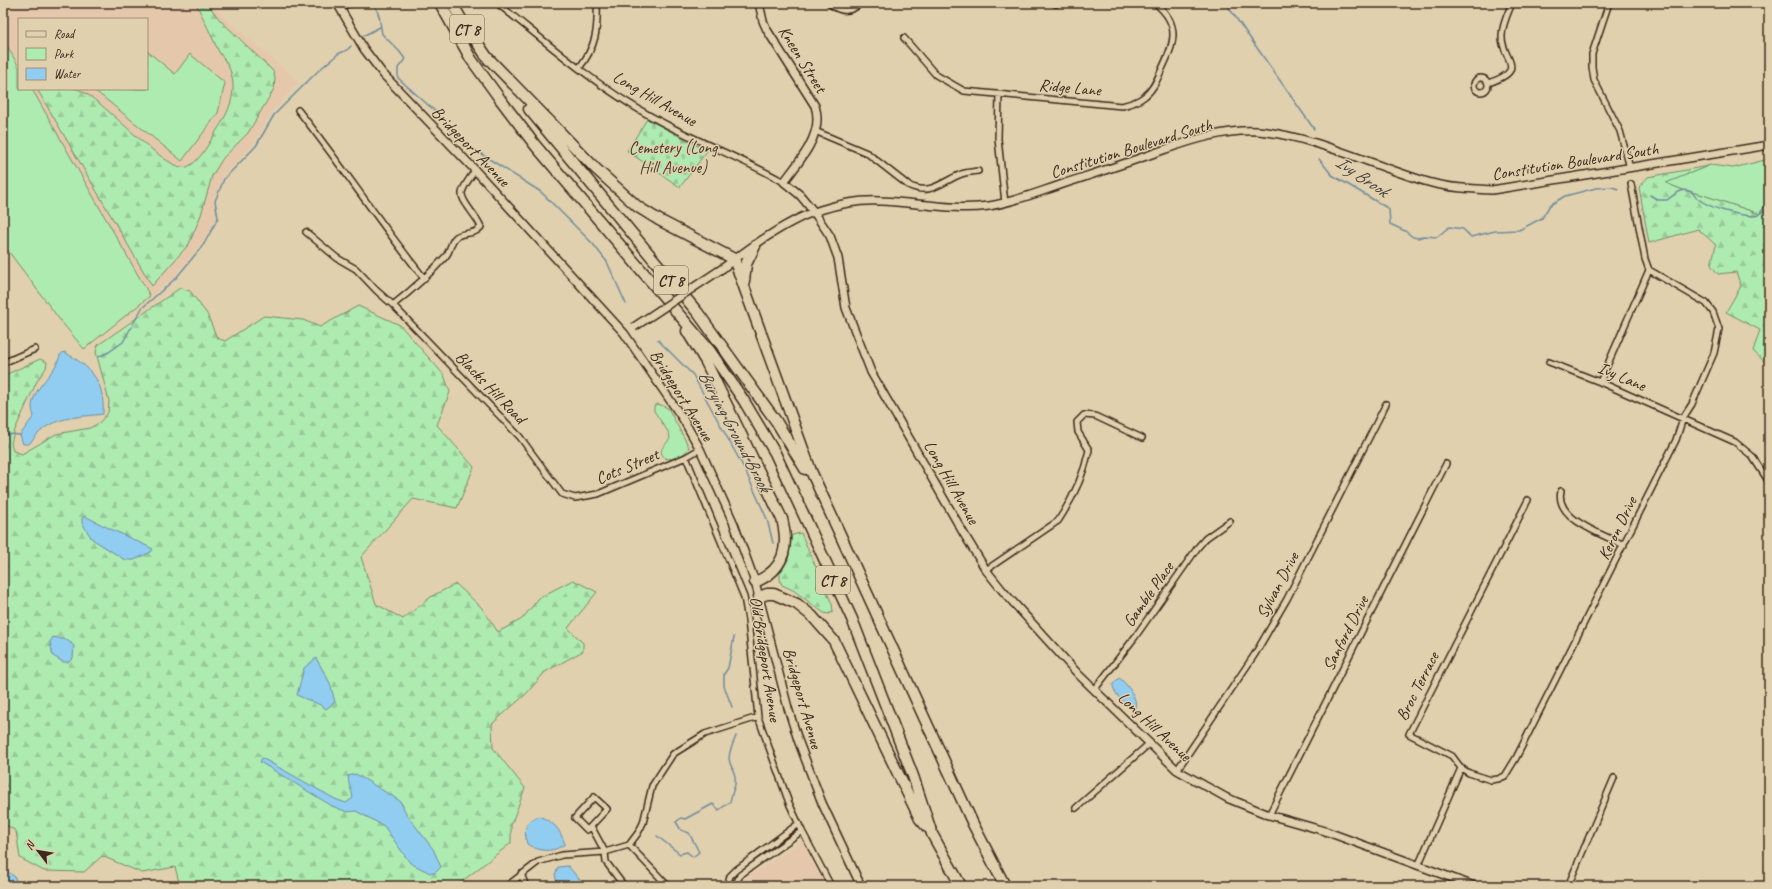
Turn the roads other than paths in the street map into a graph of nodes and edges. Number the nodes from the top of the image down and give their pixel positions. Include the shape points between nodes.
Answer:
1 (352, 3) edge
2 (440, 3) edge
3 (452, 3) edge
4 (497, 3) edge
5 (597, 3) edge
6 (759, 3) edge
7 (861, 3) edge
8 (1156, 3) edge
9 (1512, 3) edge
10 (1609, 3) edge
11 (830, 4) edge
12 (338, 5) edge
13 (904, 38) dead end
14 (485, 55) junction
15 (579, 68) junction
16 (1488, 83) dead end
17 (999, 95) junction
18 (298, 110) dead end
19 (815, 131) junction
20 (1769, 145) edge
21 (1630, 168) junction
22 (475, 170) junction
23 (978, 171) dead end
24 (784, 182) junction
25 (1631, 184) dead end
26 (1005, 203) junction
27 (814, 212) junction
28 (306, 232) dead end
29 (754, 246) junction
30 (734, 259) junction
31 (1649, 270) junction
32 (424, 278) junction
33 (744, 285) junction
34 (663, 296) junction
35 (393, 306) junction
36 (624, 333) junction
37 (35, 349) dead end
38 (1549, 362) dead end
39 (3, 363) edge
40 (1600, 382) junction
41 (1386, 404) dead end
42 (1683, 418) junction
43 (1142, 438) dead end
44 (700, 449) junction
45 (686, 457) junction
46 (1446, 464) dead end
47 (1769, 482) edge
48 (1561, 491) dead end
49 (562, 494) joint
50 (1528, 500) dead end
51 (835, 520) junction
52 (1230, 521) dead end
53 (1624, 545) junction
54 (986, 570) junction
55 (755, 582) junction
56 (759, 597) junction
57 (1095, 689) junction
58 (758, 717) junction
59 (1150, 743) junction
60 (1460, 768) junction
61 (1177, 770) junction
62 (1614, 778) dead end
63 (1076, 808) dead end
64 (1269, 815) junction
65 (798, 824) junction
66 (591, 826) junction
67 (802, 831) junction
68 (932, 834) junction
69 (629, 845) junction
70 (605, 852) junction
71 (1418, 866) junction
72 (736, 870) junction
73 (521, 874) junction
74 (740, 875) junction
75 (507, 886) edge
76 (526, 886) edge
77 (624, 886) edge
78 (668, 886) edge
79 (727, 886) edge
80 (735, 886) edge
81 (831, 886) edge
82 (861, 886) edge
83 (961, 886) edge
84 (1005, 886) edge
85 (1474, 886) edge
86 (1568, 886) edge

1 - 12 street
2 - 34 highway, CT 8 via 471,59 535,145
3 - 14 highway, CT 8
4 - 15 street, Long Hill Avenue
5 - 15 street via 595,42
6 - 19 main road, Kneen Street via 763,21 771,38 815,106 818,117
7 - 11 street via 848,11 840,11
8 - 17 street, Ridge Lane via 1170,18 1174,38 1153,86 1146,96 1136,102 1122,106
9 - 16 street via 1501,37 1510,60 1510,71 1504,77
10 - 21 street via 1592,54 1592,67 1594,80 1620,131
12 - 22 main road, Bridgeport Avenue via 373,62 408,102
13 - 17 street, Ridge Lane via 936,75 964,91
14 - 30 highway via 596,169 638,207
14 - 51 highway, CT 8 via 698,313 776,421
15 - 24 street, Long Hill Avenue via 604,88 657,120
17 - 26 street via 998,139
18 - 32 street via 394,242
19 - 23 street via 867,153 908,185 916,188 938,187 959,175
19 - 24 main road, Kneen Street
20 - 21 main road, Constitution Boulevard South
21 - 26 main road, Constitution Boulevard South via 1519,187 1492,190 1462,189 1430,182 1283,134 1255,131 1207,137
22 - 32 street via 462,193 481,227 472,234 459,235 450,250
22 - 36 main road, Bridgeport Avenue
24 - 27 main road, Long Hill Avenue via 800,195
25 - 31 street
26 - 27 main road, Constitution Boulevard South via 964,207 879,200 862,201
27 - 29 main road, Constitution Boulevard South
27 - 54 main road, Long Hill Avenue via 830,236 838,258 846,308 871,372
28 - 35 street, Blacks Hill Road via 337,258 356,269
29 - 30 main road, Constitution Boulevard South
29 - 33 highway via 746,264
30 - 33 highway
30 - 36 main road, Constitution Boulevard South, bridge
31 - 40 street
31 - 42 street, Keron Drive via 1706,304 1713,312 1719,329 1714,353 1692,404
32 - 35 street
33 - 51 highway via 801,445
34 - 55 highway via 706,362 782,519 786,543 783,556 770,574
34 - 68 highway, CT 8 via 710,351 775,453 852,619 913,776
35 - 49 street, Blacks Hill Road via 520,437
36 - 44 main road, Bridgeport Avenue via 666,392
37 - 39 street
38 - 40 street, Ivy Lane
40 - 42 street, Ivy Lane
41 - 61 street, Sylvan Drive via 1287,599 1255,654
42 - 47 street, Ivy Lane via 1745,448
42 - 53 street, Keron Drive via 1676,440
43 - 54 street via 1095,416 1084,415 1077,422 1078,432 1089,450 1066,509 1058,521
44 - 45 street, Cots Street
44 - 55 main road, Bridgeport Avenue via 734,524
45 - 49 street, Cots Street via 598,494 575,498
45 - 58 street, Old Bridgeport Avenue via 744,597
46 - 64 street, Sanford Drive
48 - 53 street via 1560,501 1569,516
50 - 60 street, Broc Terrace via 1409,734 1452,756
51 - 84 highway, CT 8 via 973,824
52 - 57 street, Gamble Place via 1198,547
53 - 60 street, Keron Drive via 1510,770 1505,776 1491,780
54 - 57 main road, Long Hill Avenue via 1019,610
55 - 56 main road, Bridgeport Avenue
56 - 68 highway via 774,594 797,604 812,616 834,641 920,819
56 - 82 main road, Bridgeport Avenue via 800,746 822,803
57 - 59 main road, Long Hill Avenue
58 - 65 street, Old Bridgeport Avenue
58 - 69 street via 705,734 673,754 652,786 643,823
59 - 61 main road, Long Hill Avenue
59 - 63 street
60 - 71 street
61 - 64 main road, Long Hill Avenue via 1227,798
62 - 86 street
64 - 71 main road, Long Hill Avenue via 1325,830
65 - 67 street, Old Bridgeport Avenue
65 - 72 street
66 - 66 street via 607,809 594,798 575,818 587,830
66 - 70 street
67 - 74 street
67 - 81 street, Old Bridgeport Avenue
68 - 83 highway, CT 8
69 - 70 street
69 - 78 street
70 - 73 street via 562,855 538,862
70 - 77 street via 606,862
71 - 85 main road, Long Hill Avenue
72 - 74 street
72 - 79 street via 730,876
73 - 75 street
73 - 76 street
74 - 80 street

